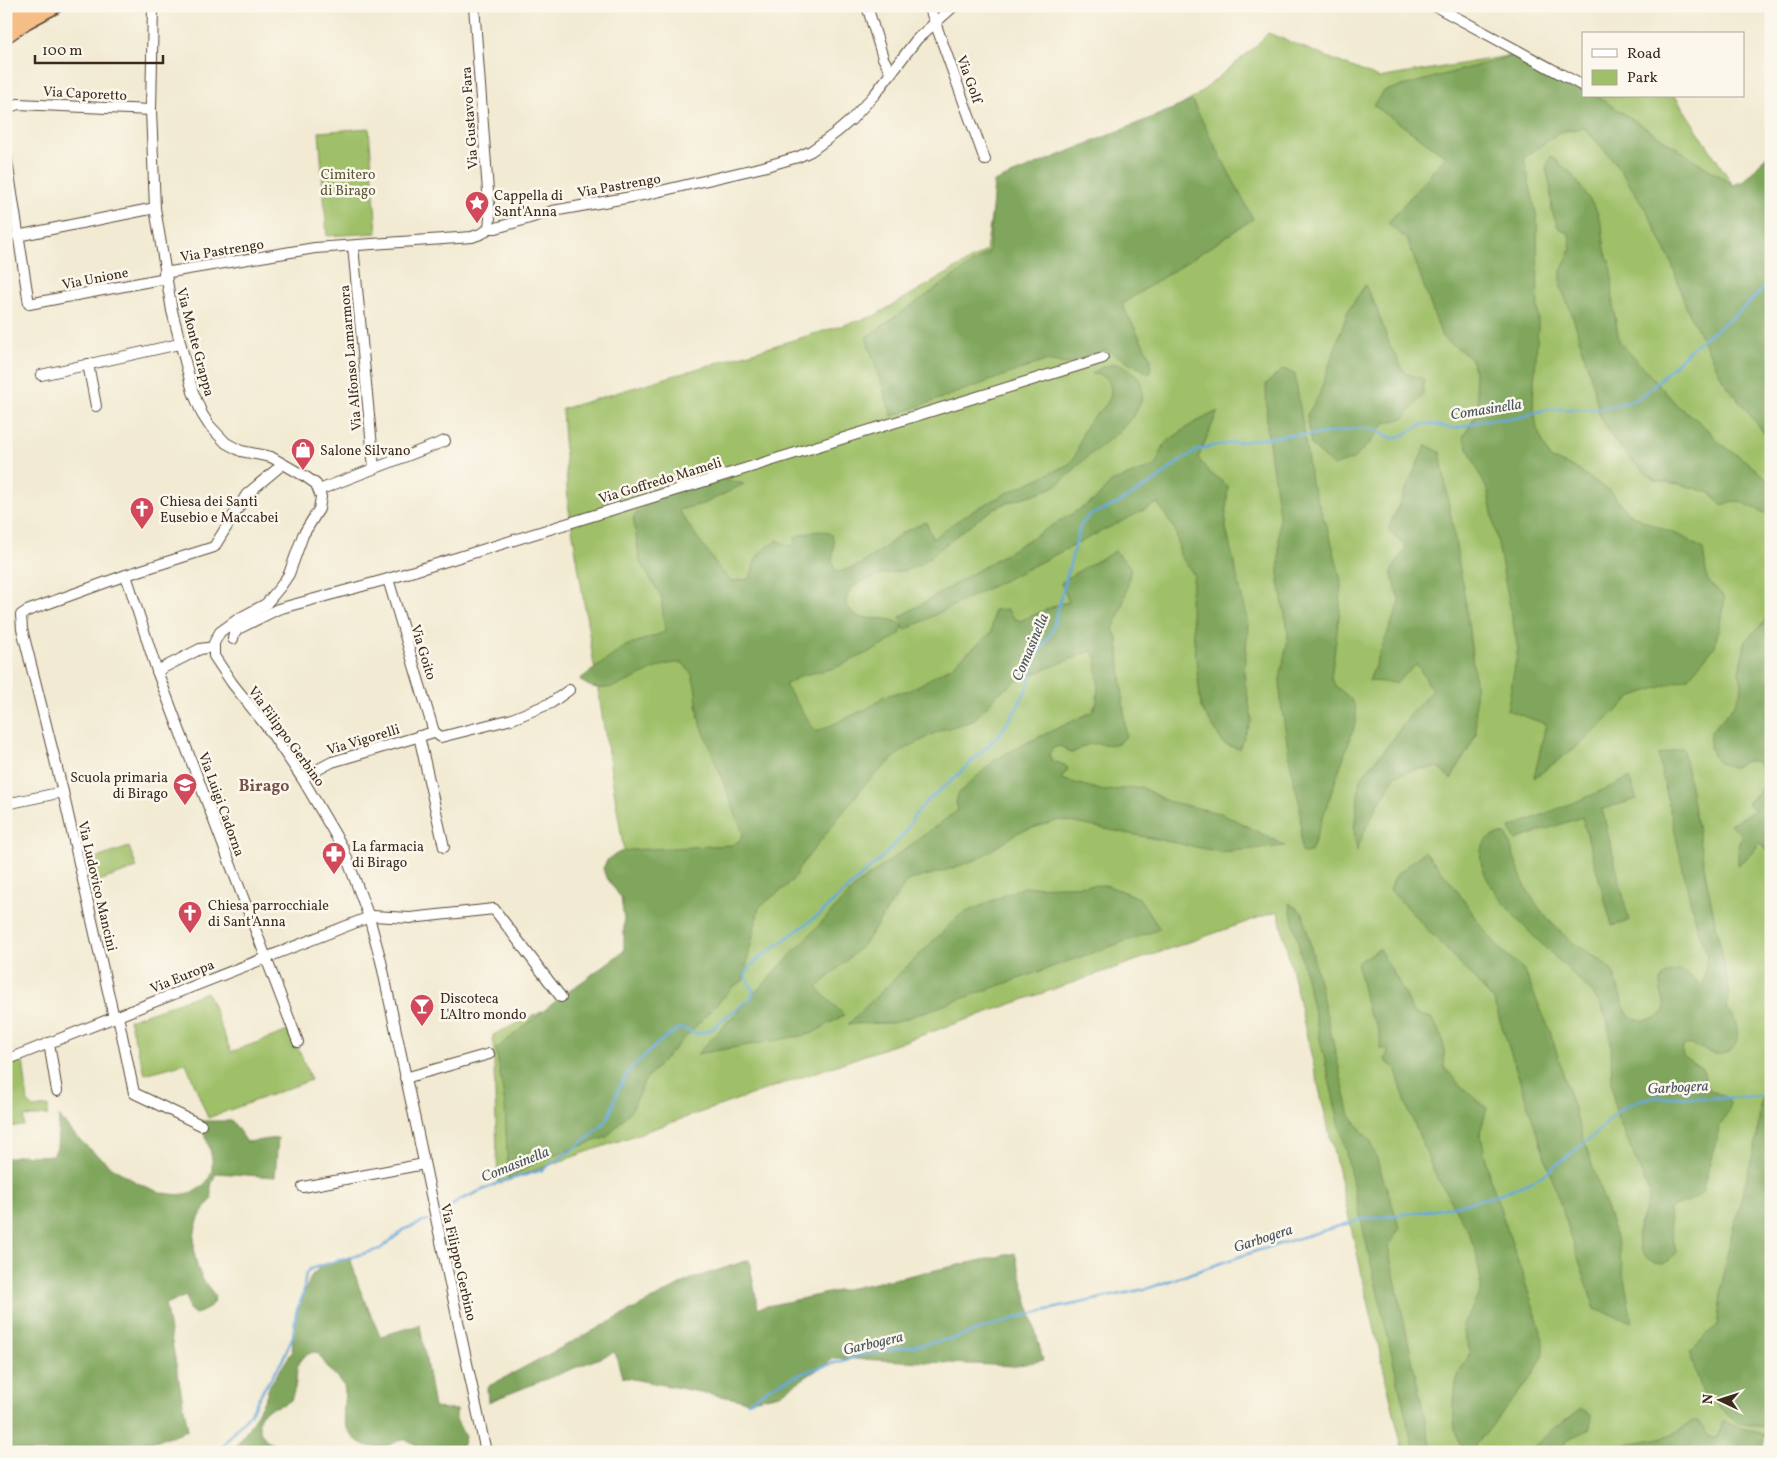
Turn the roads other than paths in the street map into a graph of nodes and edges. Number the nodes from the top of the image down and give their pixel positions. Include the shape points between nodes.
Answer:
1 (27, 6) edge
2 (54, 6) edge
3 (152, 6) edge
4 (474, 6) edge
5 (867, 6) edge
6 (929, 6) edge
7 (954, 6) edge
8 (1435, 6) edge
9 (6, 20) edge
10 (935, 22) junction
11 (6, 35) edge
12 (891, 73) junction
13 (1582, 85) edge
14 (151, 110) junction
15 (6, 111) edge
16 (6, 155) edge
17 (985, 160) dead end
18 (155, 208) junction
19 (489, 228) junction
20 (17, 236) junction
21 (353, 246) junction
22 (165, 276) junction
23 (180, 344) junction
24 (1103, 358) dead end
25 (88, 364) junction
26 (41, 375) dead end
27 (96, 406) dead end
28 (445, 441) dead end
29 (283, 464) junction
30 (374, 468) junction
31 (319, 490) junction
32 (126, 575) junction
33 (388, 579) junction
34 (233, 639) dead end
35 (214, 646) junction
36 (157, 672) junction
37 (569, 690) dead end
38 (434, 732) junction
39 (419, 736) junction
40 (302, 778) junction
41 (63, 792) junction
42 (6, 804) edge
43 (444, 847) dead end
44 (368, 917) junction
45 (265, 958) junction
46 (561, 997) dead end
47 (116, 1017) junction
48 (298, 1042) dead end
49 (49, 1044) junction
50 (489, 1054) dead end
51 (6, 1060) edge
52 (405, 1078) junction
53 (57, 1091) dead end
54 (201, 1125) dead end
55 (424, 1164) junction
56 (303, 1187) dead end
57 (486, 1452) edge

1 - 9 highway
2 - 11 highway
3 - 14 street, Via Monte Grappa
4 - 19 street, Via Gustavo Fara
5 - 12 street
6 - 10 street, Via Golf
7 - 10 street, Via Pastrengo
8 - 13 street
10 - 12 street, Via Pastrengo
10 - 17 street, Via Golf
12 - 19 street, Via Pastrengo via 837,132 798,157 693,184 553,211
14 - 15 street, Via Caporetto via 18,104
14 - 18 street, Via Monte Grappa
16 - 20 street
18 - 20 street
18 - 22 street, Via Monte Grappa
19 - 21 street, Via Pastrengo via 472,237
20 - 22 street, Via Unione via 29,304
21 - 22 street, Via Pastrengo via 315,248
21 - 30 street, Via Alfonso Lamarmora
22 - 23 street, Via Monte Grappa
23 - 25 street
23 - 29 street, Via Monte Grappa via 197,403 216,434 232,447 271,457
24 - 33 street, Via Goffredo Mameli
25 - 26 street
25 - 27 street
28 - 30 street
29 - 31 street via 312,480
29 - 32 street via 247,494 214,547
30 - 31 street
31 - 35 street via 319,509 303,534 289,574 281,586 266,604 220,632
32 - 36 street, Via Luigi Cadorna
32 - 41 street, Via Ludovico Mancini via 21,615
33 - 34 street, Via Goffredo Mameli via 278,609 238,629
33 - 38 street, Via Goito
35 - 36 street
35 - 40 street, Via Filippo Gerbino via 214,656 219,665
36 - 45 street, Via Luigi Cadorna
37 - 38 street, Via Vigorelli via 551,703 512,719 441,737
38 - 39 street, Via Vigorelli
39 - 40 street, Via Vigorelli via 332,762
39 - 43 street
40 - 44 street, Via Filippo Gerbino via 344,848
41 - 42 street
41 - 47 street, Via Ludovico Mancini
44 - 45 street, Via Europa
44 - 46 street via 410,918 494,908
44 - 52 street, Via Filippo Gerbino via 381,960
45 - 47 street, Via Europa
45 - 48 street, Via Luigi Cadorna
47 - 49 street, Via Europa
47 - 54 street, Via Ludovico Mancini via 134,1092
49 - 51 street, Via Europa
49 - 53 street
50 - 52 street
52 - 55 street, Via Filippo Gerbino
55 - 56 street
55 - 57 street, Via Filippo Gerbino

